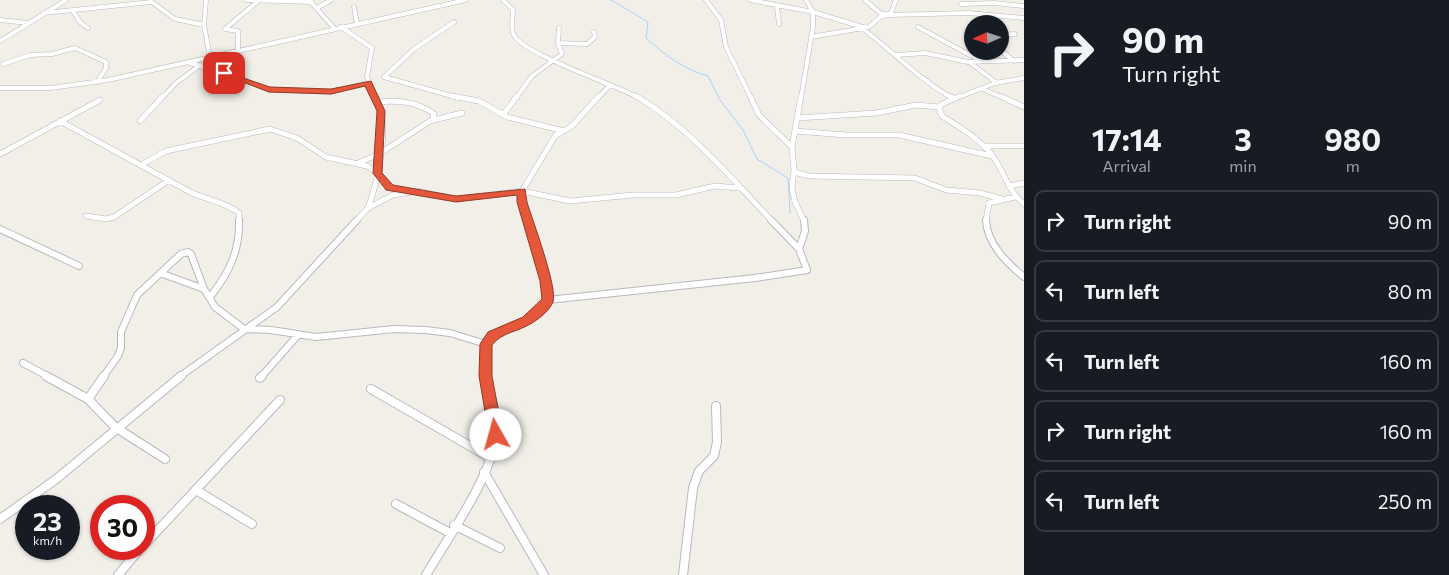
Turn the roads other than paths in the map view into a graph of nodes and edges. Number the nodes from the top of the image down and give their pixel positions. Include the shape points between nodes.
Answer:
1 (66, 0) edge
2 (206, 0) edge
3 (246, 0) edge
4 (332, 0) edge
5 (466, 0) edge
6 (503, 0) edge
7 (706, 0) edge
8 (750, 0) edge
9 (806, 0) edge
10 (865, 0) edge
11 (896, 0) edge
12 (142, 1) edge
13 (310, 1) edge
14 (992, 1) edge
15 (257, 2) junction
16 (961, 4) dead end
17 (1024, 6) edge
18 (354, 7) dead end
19 (777, 7) junction
20 (317, 8) junction
21 (73, 11) junction
22 (813, 12) junction
23 (44, 13) junction
24 (884, 15) junction
25 (1024, 18) edge
26 (0, 20) edge
27 (454, 22) dead end
28 (28, 23) junction
29 (357, 24) junction
30 (779, 24) dead end
31 (204, 25) junction
32 (342, 27) junction
33 (918, 27) dead end
34 (88, 28) dead end
35 (334, 28) junction
36 (559, 28) dead end
37 (866, 29) junction
38 (594, 32) dead end
39 (1009, 34) edge
40 (1015, 34) dead end
41 (811, 37) junction
42 (0, 41) edge
43 (558, 43) junction
44 (238, 50) junction
45 (896, 55) junction
46 (210, 56) junction
47 (1009, 57) edge
48 (553, 60) junction
49 (1024, 60) edge
50 (981, 61) junction
51 (1014, 61) junction
52 (189, 62) junction
53 (968, 62) junction
54 (3, 64) dead end
55 (200, 65) junction
56 (1024, 78) edge
57 (97, 82) junction
58 (368, 82) junction
59 (997, 83) junction
60 (610, 85) junction
61 (0, 88) edge
62 (983, 89) junction
63 (954, 99) junction
64 (100, 100) dead end
65 (379, 102) junction
66 (940, 106) junction
67 (1024, 107) edge
68 (462, 112) dead end
69 (503, 115) junction
70 (797, 118) junction
71 (433, 120) junction
72 (60, 121) junction
73 (140, 121) dead end
74 (564, 131) junction
75 (795, 131) junction
76 (984, 146) junction
77 (1024, 146) edge
78 (792, 147) junction
79 (0, 154) edge
80 (379, 154) junction
81 (992, 156) junction
82 (356, 164) junction
83 (141, 165) junction
84 (794, 172) junction
85 (377, 173) junction
86 (169, 180) junction
87 (1024, 182) edge
88 (1009, 186) junction
89 (739, 188) junction
90 (417, 191) junction
91 (522, 191) junction
92 (1015, 197) junction
93 (1002, 199) junction
94 (1024, 204) edge
95 (368, 208) junction
96 (86, 216) dead end
97 (0, 229) edge
98 (799, 250) junction
99 (79, 266) dead end
100 (160, 274) junction
101 (1024, 277) edge
102 (204, 289) junction
103 (210, 297) junction
104 (548, 300) junction
105 (244, 329) junction
106 (298, 335) junction
107 (486, 344) junction
108 (23, 364) dead end
109 (260, 378) dead end
110 (371, 390) dead end
111 (88, 399) junction
112 (280, 400) dead end
113 (716, 406) dead end
114 (115, 428) junction
115 (489, 457) junction
116 (165, 459) dead end
117 (484, 472) junction
118 (196, 490) junction
119 (396, 504) dead end
120 (0, 519) edge
121 (252, 524) dead end
122 (452, 529) junction
123 (155, 533) edge
124 (500, 548) dead end
125 (131, 560) edge
126 (685, 574) edge
127 (118, 575) edge
128 (426, 575) edge
129 (544, 575) edge

1 - 23 street
2 - 31 street
3 - 15 street
4 - 20 street
5 - 29 street
6 - 48 street via 514,12 515,39 526,48
7 - 78 street via 721,20 726,47 759,115
8 - 19 street
9 - 22 street
10 - 24 street
11 - 24 street via 891,13
12 - 21 street
12 - 31 street via 156,4 174,19
13 - 15 street
13 - 20 street
14 - 16 street
14 - 17 street
15 - 44 street via 225,29 238,31
18 - 29 street
19 - 22 street
19 - 30 street
20 - 35 street
21 - 23 street
21 - 34 street
22 - 37 street
22 - 41 street
23 - 28 street
24 - 25 street via 968,13
24 - 37 street
26 - 28 street
27 - 69 street via 419,45 384,77 443,95 479,101
28 - 42 street
29 - 32 street
31 - 46 street
32 - 35 street
32 - 58 street via 372,48
33 - 50 street
35 - 44 street
36 - 43 street
37 - 41 street
37 - 45 street
38 - 43 street via 595,37 586,44
39 - 40 street
41 - 70 street
43 - 48 street via 562,54
44 - 46 street
45 - 53 street via 925,54
45 - 63 street via 927,83
46 - 52 street
47 - 51 street
48 - 60 street
48 - 69 street via 532,76
49 - 51 street
50 - 51 street
50 - 53 street
52 - 55 street
52 - 57 street
53 - 59 street
54 - 57 street via 30,55 78,48 106,62
55 - 58 street via 269,90 331,92
55 - 73 street via 176,83
56 - 59 street
57 - 61 street via 51,88
58 - 65 street
59 - 62 street
60 - 74 street
60 - 89 street via 660,110
62 - 63 street
62 - 67 street
63 - 66 street
64 - 72 street
65 - 71 street via 400,102 427,109 434,114
65 - 80 street
66 - 70 street via 916,105 870,114
66 - 76 street via 942,116
68 - 71 street
69 - 74 street
70 - 75 street
71 - 80 street
72 - 79 street
72 - 83 street
74 - 91 street via 555,136
75 - 78 street
75 - 81 street via 899,135
76 - 77 street
76 - 81 street
78 - 84 street
80 - 82 street
80 - 85 street
81 - 88 street
82 - 83 street via 326,157 297,138 266,129 166,151
82 - 85 street
83 - 86 street
84 - 93 street via 809,176 915,178 946,190
84 - 98 street via 793,196 804,220 805,231
85 - 90 street via 390,188
85 - 95 street
86 - 96 street via 114,217
86 - 103 street via 239,213 235,262
87 - 88 street
88 - 92 street
89 - 91 street via 715,186 676,195 570,201
89 - 98 street
90 - 91 street via 456,199
90 - 95 street via 393,195
91 - 104 street via 522,202 546,281
92 - 93 street
92 - 94 street
93 - 101 street via 989,203 985,211 988,228 1000,255
95 - 105 street via 277,307
97 - 99 street
98 - 104 street via 807,270
100 - 102 street
100 - 102 street via 181,254 188,252
100 - 111 street via 145,286 131,305 121,332 118,356
102 - 103 street
103 - 105 street via 215,307
104 - 107 street via 527,320 502,330
105 - 106 street
105 - 114 street
106 - 107 street via 336,337 394,329 425,330
106 - 109 street
107 - 115 street via 486,376 496,435
108 - 111 street
110 - 115 street
111 - 114 street
112 - 118 street
113 - 126 street via 714,456 699,471 693,488
114 - 116 street
114 - 120 street via 55,480
115 - 117 street
117 - 122 street
117 - 129 street
118 - 121 street
118 - 123 street
119 - 122 street
122 - 124 street
122 - 128 street
125 - 127 street

